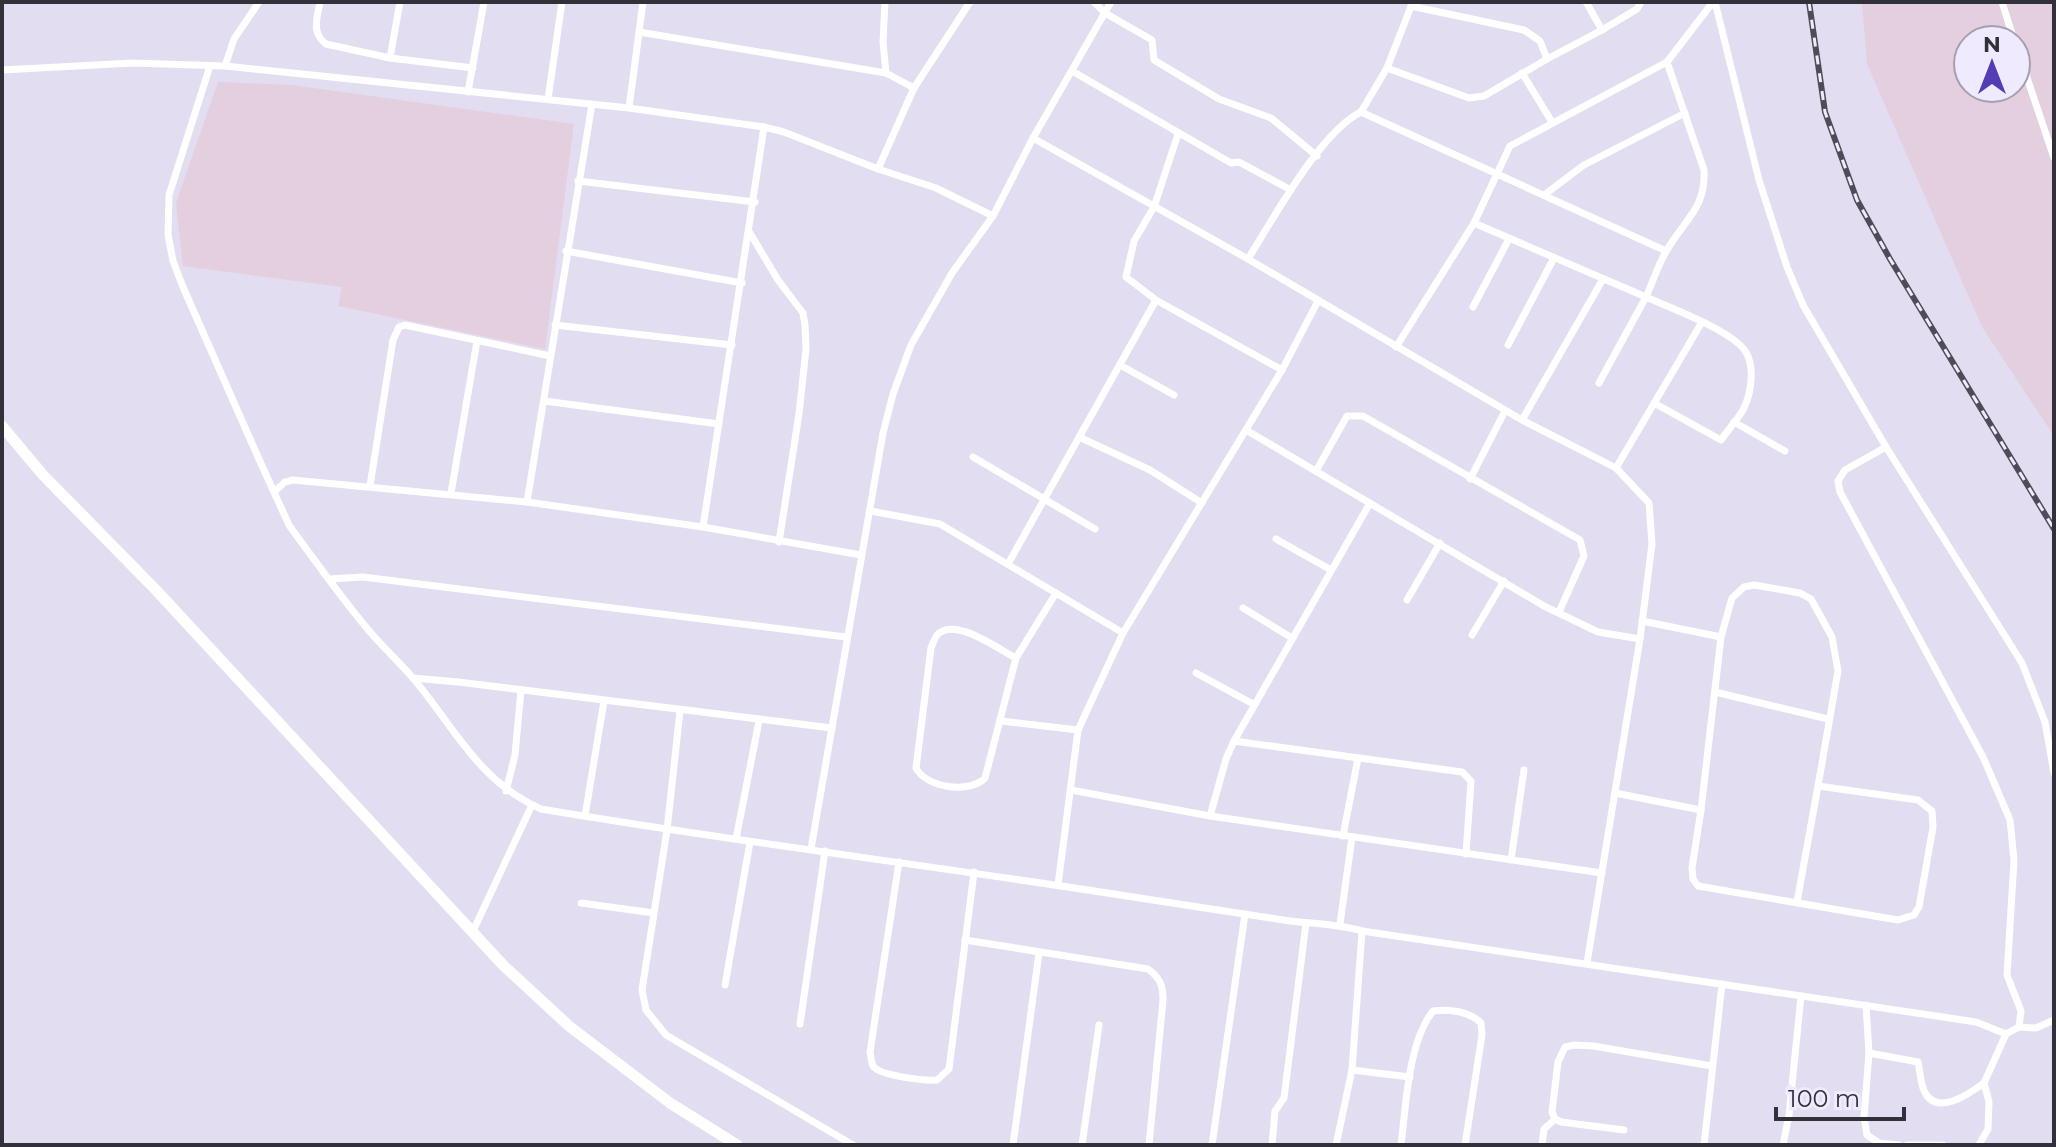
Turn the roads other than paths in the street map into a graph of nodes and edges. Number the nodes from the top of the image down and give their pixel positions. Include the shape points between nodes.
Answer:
1 (259, 2) edge
2 (320, 2) edge
3 (400, 2) edge
4 (484, 2) edge
5 (562, 2) edge
6 (643, 2) edge
7 (885, 2) edge
8 (970, 2) edge
9 (1094, 2) edge
10 (1111, 2) edge
11 (1586, 2) edge
12 (1641, 2) edge
13 (1714, 2) edge
14 (2002, 2) edge
15 (1412, 4) edge
16 (1105, 13) junction
17 (2009, 24) edge
18 (1602, 30) junction
19 (639, 32) junction
20 (390, 58) junction
21 (1547, 59) junction
22 (1667, 62) junction
23 (210, 66) junction
24 (225, 66) junction
25 (473, 68) junction
26 (1387, 68) junction
27 (2, 70) edge
28 (1072, 71) junction
29 (886, 73) junction
30 (1522, 73) junction
31 (914, 88) junction
32 (468, 92) junction
33 (2032, 93) edge
34 (548, 99) junction
35 (592, 104) junction
36 (629, 108) junction
37 (1361, 112) junction
38 (1685, 113) junction
39 (1552, 122) junction
40 (764, 127) junction
41 (1178, 134) junction
42 (1033, 138) junction
43 (1317, 156) junction
44 (2054, 158) edge
45 (878, 169) junction
46 (1495, 173) junction
47 (578, 181) junction
48 (1291, 190) junction
49 (1544, 195) junction
50 (755, 202) junction
51 (1154, 207) junction
52 (993, 216) junction
53 (1474, 223) junction
54 (750, 233) junction
55 (1509, 239) junction
56 (566, 251) junction
57 (1666, 251) junction
58 (1554, 258) junction
59 (1248, 259) junction
60 (1603, 279) junction
61 (742, 283) junction
62 (1646, 297) junction
63 (1156, 300) junction
64 (1318, 301) junction
65 (1473, 307) dead end
66 (1702, 322) junction
67 (555, 325) junction
68 (477, 341) junction
69 (732, 345) junction
70 (1508, 345) dead end
71 (1396, 347) junction
72 (550, 356) junction
73 (1120, 365) junction
74 (1282, 370) junction
75 (1599, 383) dead end
76 (1174, 395) dead end
77 (544, 401) junction
78 (1654, 403) junction
79 (1505, 411) junction
80 (1522, 420) junction
81 (1734, 422) junction
82 (719, 424) junction
83 (2, 426) edge
84 (1246, 430) junction
85 (1079, 437) junction
86 (1886, 447) junction
87 (1785, 451) dead end
88 (973, 457) dead end
89 (1616, 468) junction
90 (1316, 471) junction
91 (1470, 479) junction
92 (370, 486) junction
93 (275, 491) junction
94 (451, 493) junction
95 (1045, 499) junction
96 (527, 502) junction
97 (1202, 503) junction
98 (1370, 503) junction
99 (871, 511) junction
100 (703, 527) junction
101 (1095, 529) dead end
102 (1276, 539) dead end
103 (779, 542) junction
104 (1440, 543) junction
105 (861, 555) junction
106 (1008, 564) junction
107 (1331, 570) junction
108 (329, 579) junction
109 (1504, 581) junction
110 (1056, 593) junction
111 (1407, 600) dead end
112 (1243, 608) dead end
113 (1559, 612) junction
114 (1642, 621) junction
115 (1123, 633) junction
116 (1472, 635) dead end
117 (846, 637) junction
118 (1721, 637) junction
119 (1292, 638) junction
120 (1640, 639) junction
121 (1016, 658) junction
122 (1196, 673) dead end
123 (413, 678) junction
124 (521, 690) junction
125 (1715, 692) junction
126 (604, 701) junction
127 (1253, 704) junction
128 (680, 711) junction
129 (1828, 719) junction
130 (759, 721) junction
131 (1001, 721) junction
132 (832, 728) junction
133 (1078, 730) junction
134 (1234, 741) junction
135 (1358, 758) junction
136 (1524, 770) dead end
137 (2054, 773) edge
138 (1818, 786) junction
139 (1071, 790) junction
140 (506, 791) junction
141 (1615, 793) junction
142 (532, 805) junction
143 (1701, 810) junction
144 (585, 816) junction
145 (1210, 816) junction
146 (667, 830) junction
147 (1343, 836) junction
148 (1352, 837) junction
149 (736, 839) junction
150 (750, 842) junction
151 (811, 849) junction
152 (825, 851) junction
153 (1466, 854) junction
154 (1511, 860) junction
155 (899, 862) junction
156 (974, 872) junction
157 (1602, 873) junction
158 (1058, 885) junction
159 (1797, 902) junction
160 (581, 903) dead end
161 (654, 913) junction
162 (1245, 914) junction
163 (1306, 923) junction
164 (1340, 924) junction
165 (473, 931) junction
166 (1362, 931) junction
167 (965, 940) junction
168 (1039, 953) junction
169 (1587, 963) junction
170 (1722, 984) junction
171 (725, 985) dead end
172 (1801, 996) junction
173 (1866, 1005) junction
174 (2054, 1020) edge
175 (800, 1024) dead end
176 (1099, 1025) dead end
177 (2019, 1027) junction
178 (2006, 1034) junction
179 (1869, 1053) junction
180 (1712, 1066) junction
181 (1352, 1070) junction
182 (1410, 1077) junction
183 (1984, 1083) junction
184 (1555, 1119) junction
185 (1624, 1130) dead end
186 (1921, 1144) edge
187 (737, 1145) edge
188 (853, 1145) edge
189 (1013, 1145) edge
190 (1082, 1145) edge
191 (1149, 1145) edge
192 (1212, 1145) edge
193 (1272, 1145) edge
194 (1336, 1145) edge
195 (1401, 1145) edge
196 (1465, 1145) edge
197 (1542, 1145) edge
198 (1704, 1145) edge
199 (1783, 1145) edge
200 (1899, 1145) edge
201 (1907, 1145) edge
202 (1943, 1145) edge
203 (1979, 1145) edge

1 - 24 street via 234,39
2 - 20 street via 315,29 326,44
3 - 20 street
4 - 25 street
5 - 34 street
6 - 19 street
7 - 29 street
8 - 31 street
9 - 16 street
10 - 16 street
11 - 18 street
12 - 18 street
13 - 22 street
13 - 86 street via 1787,267 1803,305
14 - 17 street
15 - 21 street via 1524,30 1540,41
15 - 26 street
16 - 28 street
16 - 43 street via 1152,40 1154,60 1219,99 1271,118
18 - 21 street
19 - 29 street
19 - 36 street
20 - 25 street
21 - 30 street
22 - 38 street
22 - 39 street
23 - 24 street
23 - 27 street via 133,63
23 - 93 street via 169,195 168,235 183,287
24 - 32 street
25 - 32 street
26 - 30 street via 1476,98
26 - 37 street
28 - 41 street
28 - 42 street
29 - 31 street
30 - 39 street
31 - 45 street
32 - 34 street
33 - 44 street
34 - 35 street
35 - 36 street
35 - 47 street
36 - 40 street
37 - 43 street via 1337,127
37 - 46 street
38 - 49 street via 1584,165
38 - 57 street via 1705,184 1702,198
39 - 46 street via 1510,146
40 - 45 street
40 - 50 street
41 - 48 street
41 - 51 street
42 - 51 street
42 - 52 street
43 - 48 street
45 - 52 street via 936,188
46 - 49 street
46 - 53 street
47 - 50 street
47 - 56 street
48 - 59 street
49 - 57 street
50 - 54 street
51 - 59 street
51 - 63 street via 1134,241 1126,277
52 - 99 street via 952,273 911,345 883,433
53 - 55 street
53 - 71 street
54 - 61 street
54 - 103 street via 803,313 805,325 799,414
55 - 58 street
55 - 65 street
56 - 61 street
56 - 67 street
57 - 62 street
58 - 60 street
58 - 70 street
59 - 64 street
60 - 62 street
60 - 80 street
61 - 69 street
62 - 66 street
62 - 75 street
63 - 73 street
63 - 74 street
64 - 71 street
64 - 74 street
66 - 78 street
66 - 81 street via 1741,345 1748,356 1749,391
67 - 69 street
67 - 72 street
68 - 72 street
68 - 92 street via 405,325 396,330
68 - 94 street
69 - 82 street
71 - 79 street
72 - 77 street
73 - 76 street
73 - 85 street
74 - 84 street
77 - 82 street
77 - 96 street
78 - 81 street via 1721,440
78 - 89 street
79 - 80 street
79 - 91 street
80 - 89 street
81 - 87 street
82 - 100 street
83 - 165 main road
84 - 90 street
84 - 97 street
85 - 95 street
85 - 97 street via 1150,470
86 - 137 street via 2022,663 2045,722
86 - 177 street via 1845,470 1838,481 1840,492 1983,757 2010,820 2014,860 2007,975 2021,1011
88 - 95 street
89 - 114 street via 1649,503 1652,544
90 - 91 street via 1347,416 1357,415
90 - 98 street
91 - 113 street via 1580,540 1584,556
92 - 93 street via 293,480
92 - 94 street
93 - 108 street via 289,525
94 - 96 street
95 - 101 street
95 - 106 street
96 - 100 street
97 - 115 street
98 - 104 street
98 - 107 street
99 - 105 street
99 - 106 street via 940,524
100 - 103 street
102 - 107 street
103 - 105 street
104 - 109 street
104 - 111 street
105 - 117 street
106 - 110 street
107 - 119 street
108 - 117 street via 363,577
108 - 123 street
109 - 113 street
109 - 116 street
110 - 115 street
110 - 121 street
112 - 119 street
113 - 120 street via 1598,632
114 - 118 street
114 - 120 street
115 - 133 street
117 - 132 street
118 - 125 street
118 - 129 street via 1732,598 1744,587 1811,599 1836,650 1838,671
119 - 127 street
120 - 141 street
121 - 131 street
121 - 131 street via 961,629 937,635 916,768 920,775 955,786 980,784
122 - 127 street
123 - 124 street
123 - 140 street
124 - 126 street
124 - 140 street
125 - 129 street
125 - 143 street
126 - 128 street
126 - 144 street
127 - 134 street
128 - 130 street
128 - 146 street
129 - 138 street
130 - 132 street
130 - 149 street
131 - 133 street
132 - 151 street
133 - 139 street
134 - 135 street
134 - 145 street
135 - 147 street
135 - 153 street via 1462,772 1471,781
136 - 154 street
138 - 159 street
138 - 159 street via 1918,800 1932,811 1919,907 1914,915 1898,920
139 - 145 street
139 - 158 street
140 - 142 street
141 - 143 street
141 - 157 street
142 - 144 street
142 - 165 street
143 - 159 street via 1692,868 1698,886
144 - 146 street
145 - 147 street
146 - 149 street
146 - 161 street
147 - 148 street
148 - 153 street
148 - 164 street
149 - 150 street
150 - 151 street
150 - 171 street
151 - 152 street
152 - 155 street
152 - 175 street
153 - 154 street
154 - 157 street
155 - 156 street
155 - 167 street via 870,1052 880,1072 937,1080 949,1069
156 - 158 street
156 - 167 street
157 - 169 street
158 - 162 street
160 - 161 street
161 - 188 street via 642,990 646,1010 658,1027
162 - 163 street
162 - 192 street
163 - 164 street
163 - 193 street via 1284,1098 1275,1111
164 - 166 street
165 - 187 main road via 569,1026 670,1103
166 - 169 street
166 - 181 street
167 - 168 street
168 - 189 street
168 - 191 street via 1148,969 1163,986
169 - 170 street
170 - 172 street
170 - 180 street
172 - 173 street
172 - 199 street
173 - 178 street via 1976,1022
173 - 179 street
174 - 177 street via 2036,1028
176 - 190 street
177 - 178 street
178 - 183 street
179 - 183 street via 1918,1062 1926,1095 1936,1101 1952,1103
179 - 200 street via 1867,1135 1879,1143
180 - 184 street via 1593,1046 1565,1047 1558,1062
180 - 198 street
181 - 182 street
181 - 194 street
182 - 195 street
182 - 196 street via 1422,1028 1433,1011 1474,1016 1481,1023
183 - 203 street via 1988,1129
184 - 185 street
184 - 197 street via 1544,1129
186 - 201 street
186 - 202 street

